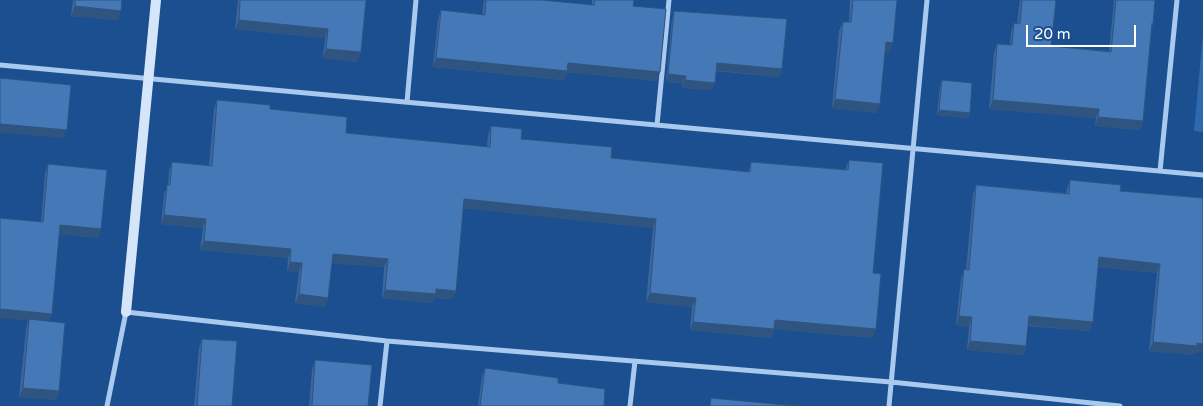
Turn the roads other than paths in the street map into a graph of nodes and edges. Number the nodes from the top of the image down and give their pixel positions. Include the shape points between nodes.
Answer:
1 (156, 0) edge
2 (416, 0) edge
3 (670, 0) edge
4 (927, 0) edge
5 (1177, 0) edge
6 (0, 65) edge
7 (148, 79) junction
8 (407, 102) junction
9 (657, 126) junction
10 (913, 149) junction
11 (1160, 172) junction
12 (1203, 175) edge
13 (126, 312) junction
14 (387, 341) junction
15 (635, 361) junction
16 (891, 382) junction
17 (107, 406) edge
18 (380, 406) edge
19 (630, 406) edge
20 (888, 406) edge
21 (1120, 406) edge

1 - 7 street
2 - 8 street
3 - 9 street
4 - 10 street
5 - 11 street
6 - 7 street
7 - 8 street
7 - 13 street
8 - 9 street
9 - 10 street
10 - 11 street
10 - 16 street
11 - 12 street
13 - 14 street
13 - 17 street
14 - 15 street
14 - 18 street
15 - 16 street
15 - 19 street
16 - 20 street
16 - 21 street

